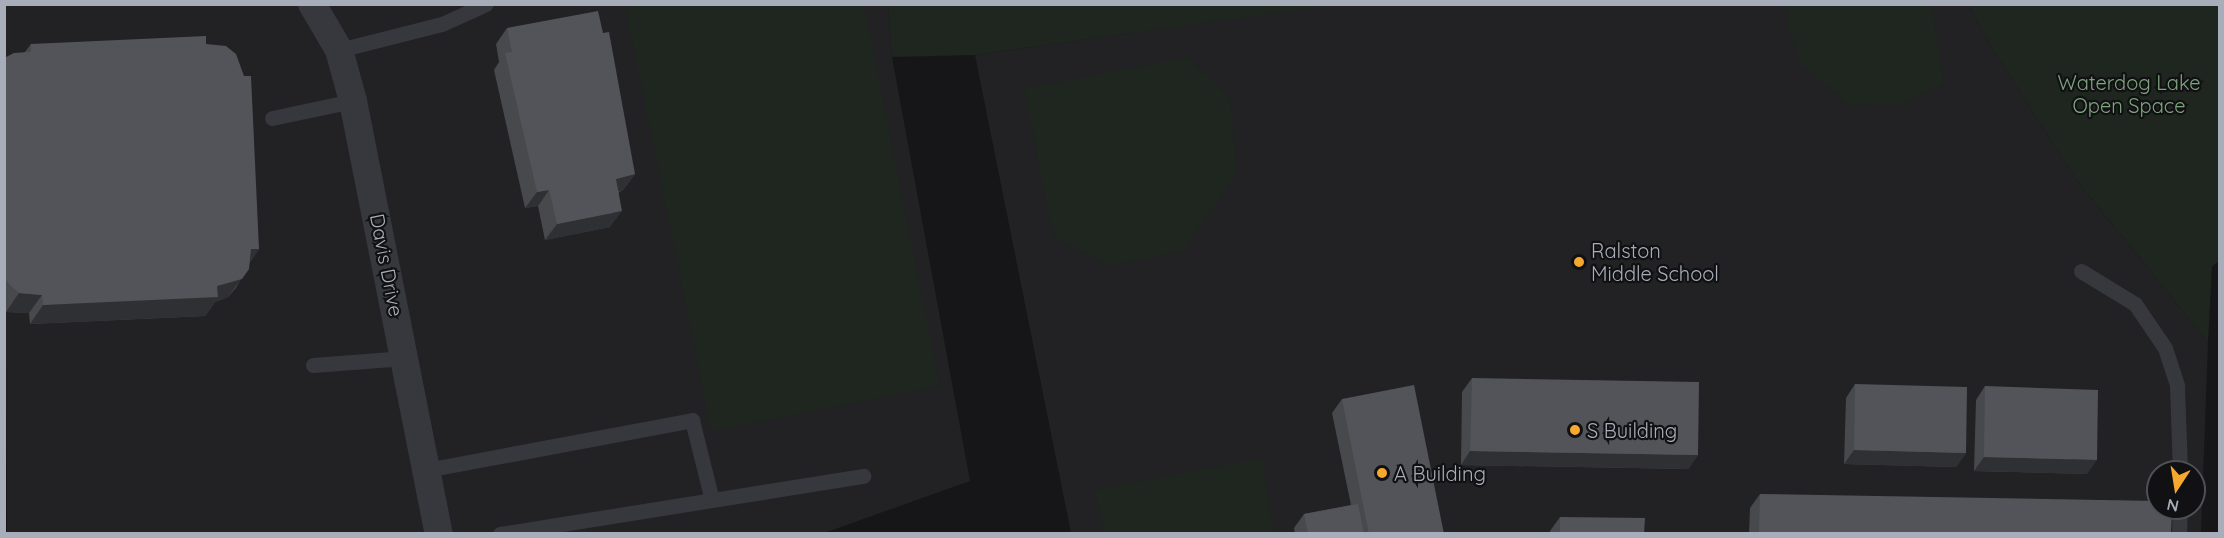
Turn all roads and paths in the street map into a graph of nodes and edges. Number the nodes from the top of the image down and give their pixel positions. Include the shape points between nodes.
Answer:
1 (312, 4) edge
2 (486, 4) edge
3 (339, 50) junction
4 (353, 101) junction
5 (272, 118) dead end
6 (2081, 271) dead end
7 (405, 358) junction
8 (314, 365) dead end
9 (2180, 460) edge
10 (426, 471) junction
11 (863, 476) dead end
12 (712, 500) junction
13 (439, 534) edge
14 (500, 534) edge

1 - 3 street, Davis Drive
2 - 3 lane via 442,24
3 - 4 street, Davis Drive
4 - 5 lane
4 - 7 street, Davis Drive
6 - 9 lane via 2135,304 2165,348 2177,386
7 - 8 lane
7 - 10 street, Davis Drive
10 - 12 lane via 692,420
10 - 13 street, Davis Drive
11 - 12 lane
12 - 14 lane

